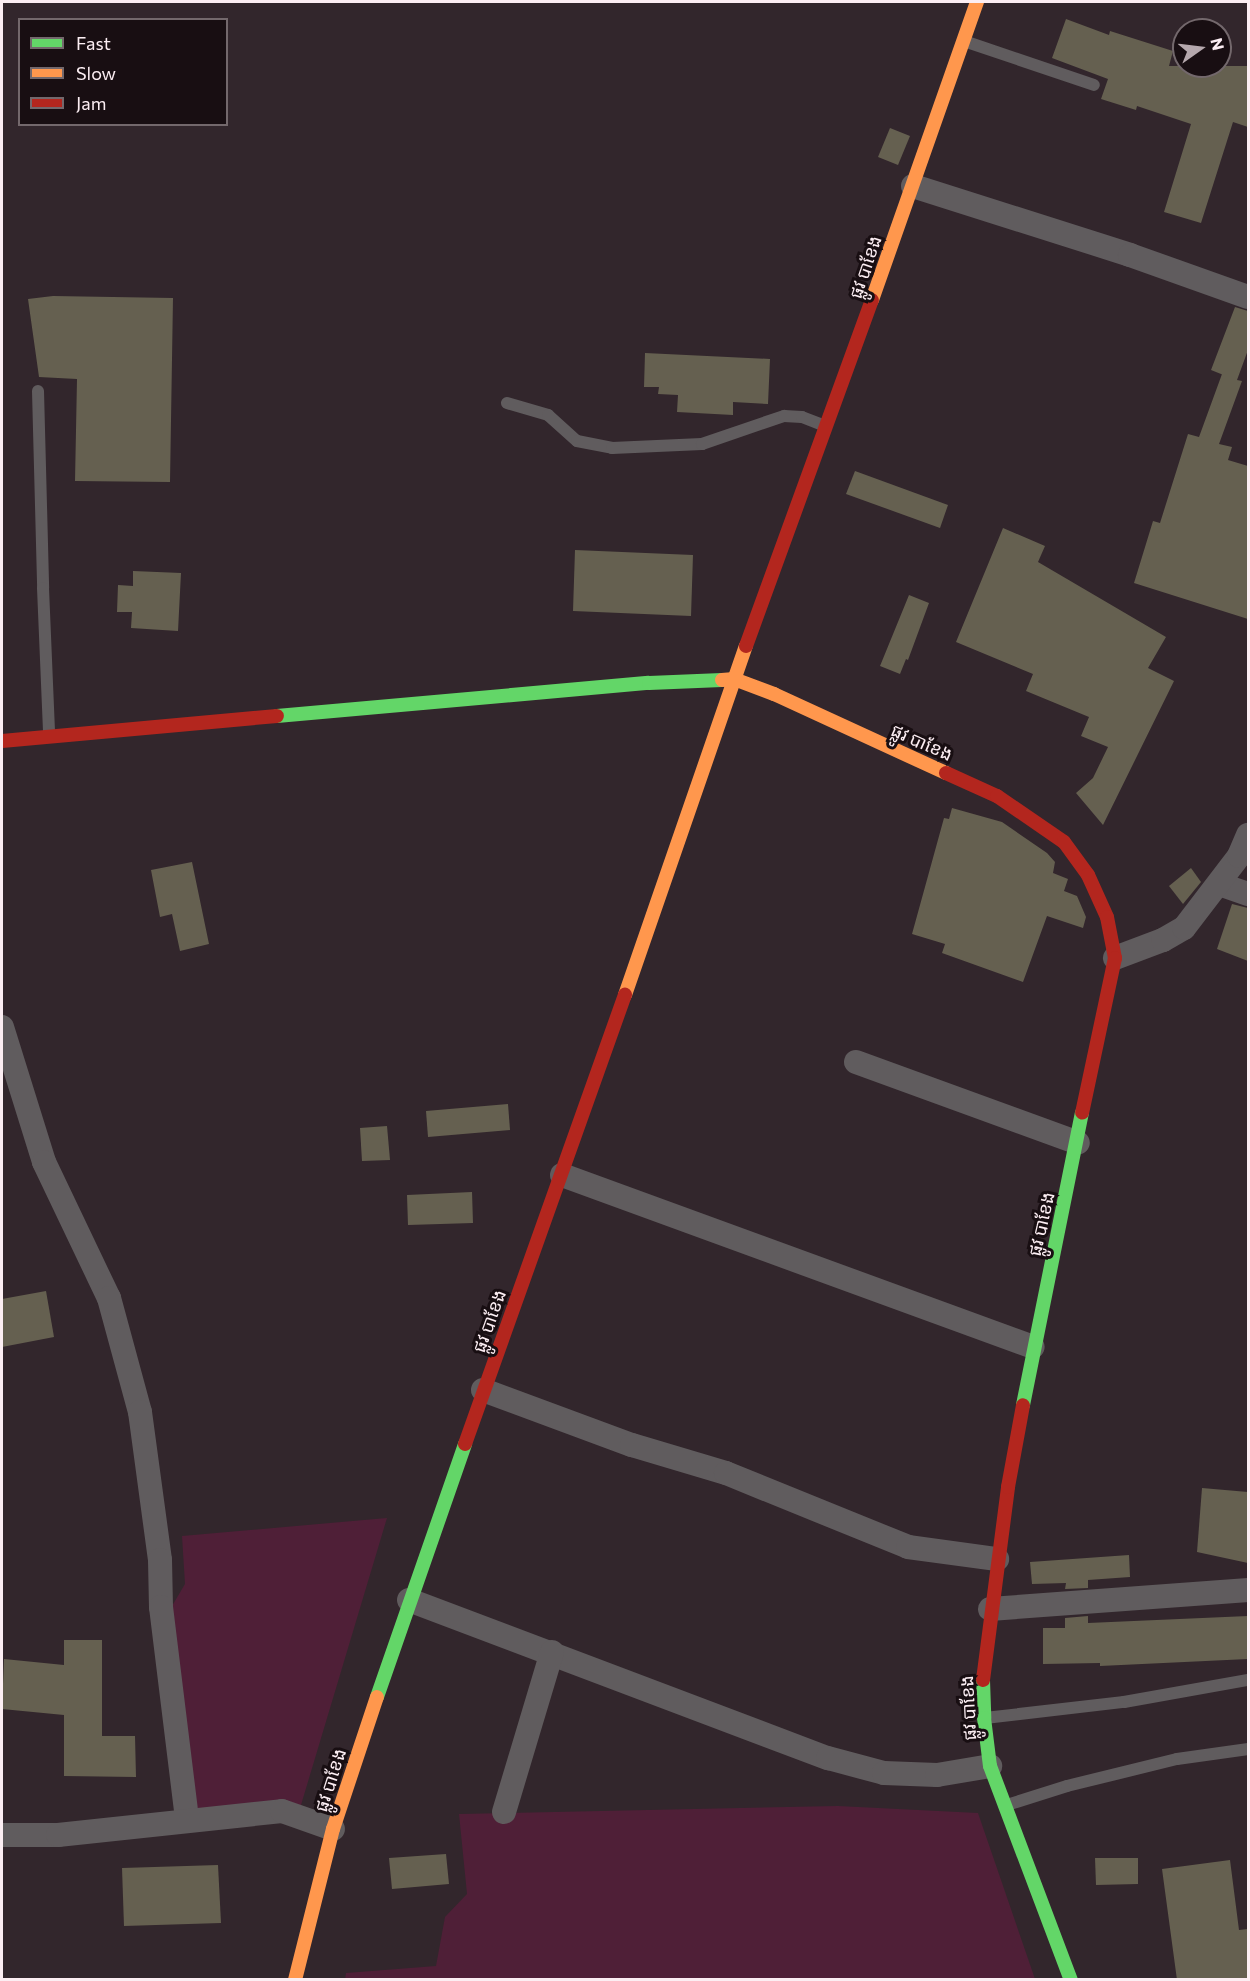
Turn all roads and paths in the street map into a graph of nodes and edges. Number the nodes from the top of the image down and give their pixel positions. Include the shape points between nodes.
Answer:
1 (977, 2) edge
2 (963, 41) junction
3 (1094, 85) dead end
4 (913, 186) junction
5 (1248, 297) edge
6 (38, 391) dead end
7 (507, 403) dead end
8 (828, 426) junction
9 (734, 679) junction
10 (50, 735) junction
11 (2, 741) edge
12 (1248, 835) edge
13 (1219, 884) junction
14 (1248, 894) edge
15 (1115, 958) junction
16 (2, 1027) edge
17 (856, 1062) dead end
18 (1078, 1143) junction
19 (562, 1175) junction
20 (1033, 1347) junction
21 (483, 1390) junction
22 (997, 1559) junction
23 (1248, 1590) edge
24 (409, 1600) junction
25 (990, 1609) junction
26 (552, 1652) junction
27 (1248, 1680) edge
28 (984, 1718) junction
29 (1248, 1749) edge
30 (990, 1766) junction
31 (1003, 1806) junction
32 (504, 1812) dead end
33 (187, 1820) junction
34 (333, 1829) junction
35 (2, 1835) edge
36 (295, 1980) edge
37 (1071, 1980) edge

1 - 2 street, ផ្លូវ បាខែង
2 - 3 lane
2 - 4 street, ផ្លូវ បាខែង
4 - 5 street
4 - 8 street, ផ្លូវ បាខែង
6 - 10 lane
7 - 8 lane via 548,416 577,441 612,448 702,444 784,416 802,417
8 - 9 street, ផ្លូវ បាខែង
9 - 10 street
9 - 15 street, ផ្លូវ បាខែង via 998,796 1064,842 1088,875 1107,917
9 - 19 street, ផ្លូវ បាខែង
10 - 11 street
12 - 13 street
13 - 14 street
13 - 15 street via 1185,928
15 - 18 street, ផ្លូវ បាខែង
16 - 33 street via 44,1162 109,1298 140,1412
17 - 18 street
18 - 20 street, ផ្លូវ បាខែង
19 - 20 street
19 - 21 street, ផ្លូវ បាខែង
20 - 22 street, ផ្លូវ បាខែង
21 - 22 street via 632,1445 726,1473 908,1547
21 - 24 street, ផ្លូវ បាខែង
22 - 25 street, ផ្លូវ បាខែង
23 - 25 street
24 - 26 street
24 - 34 street, ផ្លូវ បាខែង
25 - 28 street, ផ្លូវ បាខែង via 983,1666
26 - 30 street via 828,1758 884,1773 938,1775
26 - 32 street
27 - 28 lane via 1124,1702
28 - 30 street, ផ្លូវ បាខែង
29 - 31 lane via 1177,1759
30 - 31 street, ផ្លូវ បាខែង
31 - 37 street, ផ្លូវ បាខែង
33 - 34 street via 282,1811
33 - 35 street via 58,1835
34 - 36 street, ផ្លូវ បាខែង

